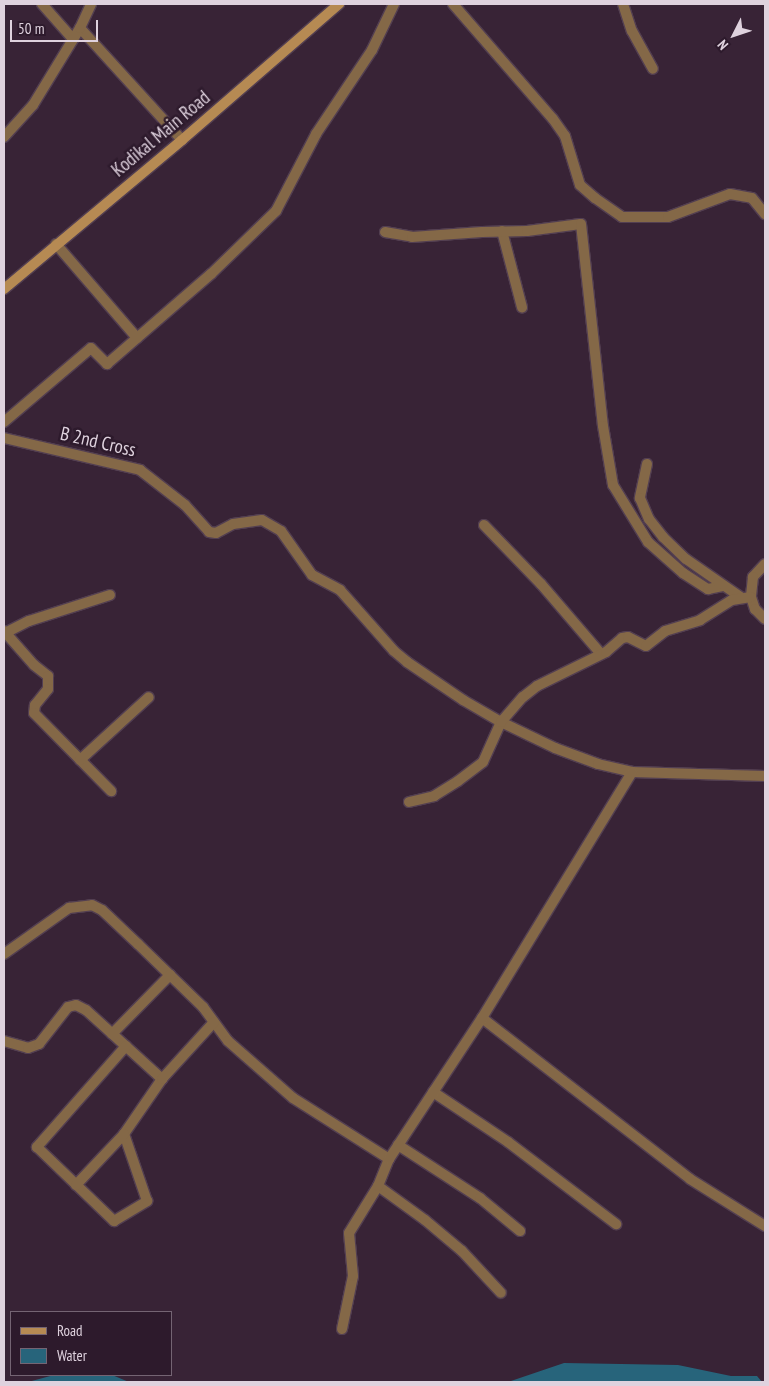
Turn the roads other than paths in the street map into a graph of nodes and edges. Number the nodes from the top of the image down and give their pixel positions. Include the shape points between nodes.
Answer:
1 (42, 4) edge
2 (91, 4) edge
3 (339, 4) edge
4 (394, 4) edge
5 (623, 4) edge
6 (456, 5) edge
7 (80, 28) junction
8 (73, 39) junction
9 (653, 69) dead end
10 (4, 137) edge
11 (182, 140) junction
12 (765, 214) edge
13 (502, 231) junction
14 (385, 232) dead end
15 (56, 244) junction
16 (4, 289) edge
17 (522, 307) dead end
18 (137, 338) junction
19 (4, 422) edge
20 (4, 438) edge
21 (647, 464) dead end
22 (484, 525) dead end
23 (765, 564) edge
24 (724, 586) junction
25 (110, 595) dead end
26 (746, 598) junction
27 (765, 619) edge
28 (4, 632) edge
29 (602, 654) junction
30 (149, 697) dead end
31 (501, 722) junction
32 (80, 760) junction
33 (632, 772) junction
34 (765, 776) edge
35 (111, 791) dead end
36 (409, 802) dead end
37 (4, 954) edge
38 (170, 975) junction
39 (482, 1018) junction
40 (214, 1022) junction
41 (112, 1034) junction
42 (4, 1041) edge
43 (126, 1046) junction
44 (162, 1080) junction
45 (433, 1092) junction
46 (124, 1134) junction
47 (398, 1145) junction
48 (389, 1159) junction
49 (76, 1185) junction
50 (378, 1186) junction
51 (616, 1224) dead end
52 (765, 1226) edge
53 (520, 1231) dead end
54 (501, 1293) dead end
55 (342, 1329) dead end

1 - 8 street
2 - 7 street
3 - 11 street, Kodikal Main Road
4 - 18 street via 372,50 316,134 276,211 211,274
5 - 9 street via 632,31
6 - 12 street via 565,136 580,185 622,217 668,218 730,194 752,198
7 - 8 street
7 - 11 street
8 - 10 street via 33,105
11 - 15 street, Kodikal Main Road
13 - 14 street via 412,237
13 - 17 street
13 - 24 street via 581,224 603,426 613,486 648,542 683,573 708,588
15 - 16 street, Kodikal Main Road
15 - 18 street
18 - 19 street via 107,364 90,348
20 - 31 street, B 2nd Cross via 140,470 185,505 209,532 216,534 233,524 262,520 281,532 312,575 340,590 407,662
21 - 24 street via 640,498 649,519 686,559
22 - 29 street
23 - 26 street via 753,577
24 - 26 street
25 - 28 street
26 - 27 street
26 - 29 street via 732,600 700,620 665,631 646,646 628,637 622,638
28 - 32 street via 48,676 48,689 35,705 34,713
29 - 31 street via 537,686
30 - 32 street
31 - 33 street via 556,748 598,764
31 - 36 street via 482,762 434,796
32 - 35 street
33 - 34 street
33 - 39 street
37 - 38 street via 69,908 92,904 117,923
38 - 40 street
38 - 41 street
39 - 45 street
39 - 52 street via 690,1179
40 - 44 street
40 - 48 street via 233,1046 292,1098
41 - 42 street via 76,1005 68,1007 39,1044 28,1048
41 - 43 street
43 - 44 street
43 - 49 street via 37,1147
44 - 46 street
45 - 47 street
45 - 51 street via 508,1142
46 - 49 street
46 - 49 street via 147,1201 114,1221
47 - 48 street
47 - 53 street via 480,1198
48 - 50 street
50 - 54 street via 462,1251
50 - 55 street via 349,1233 353,1276

